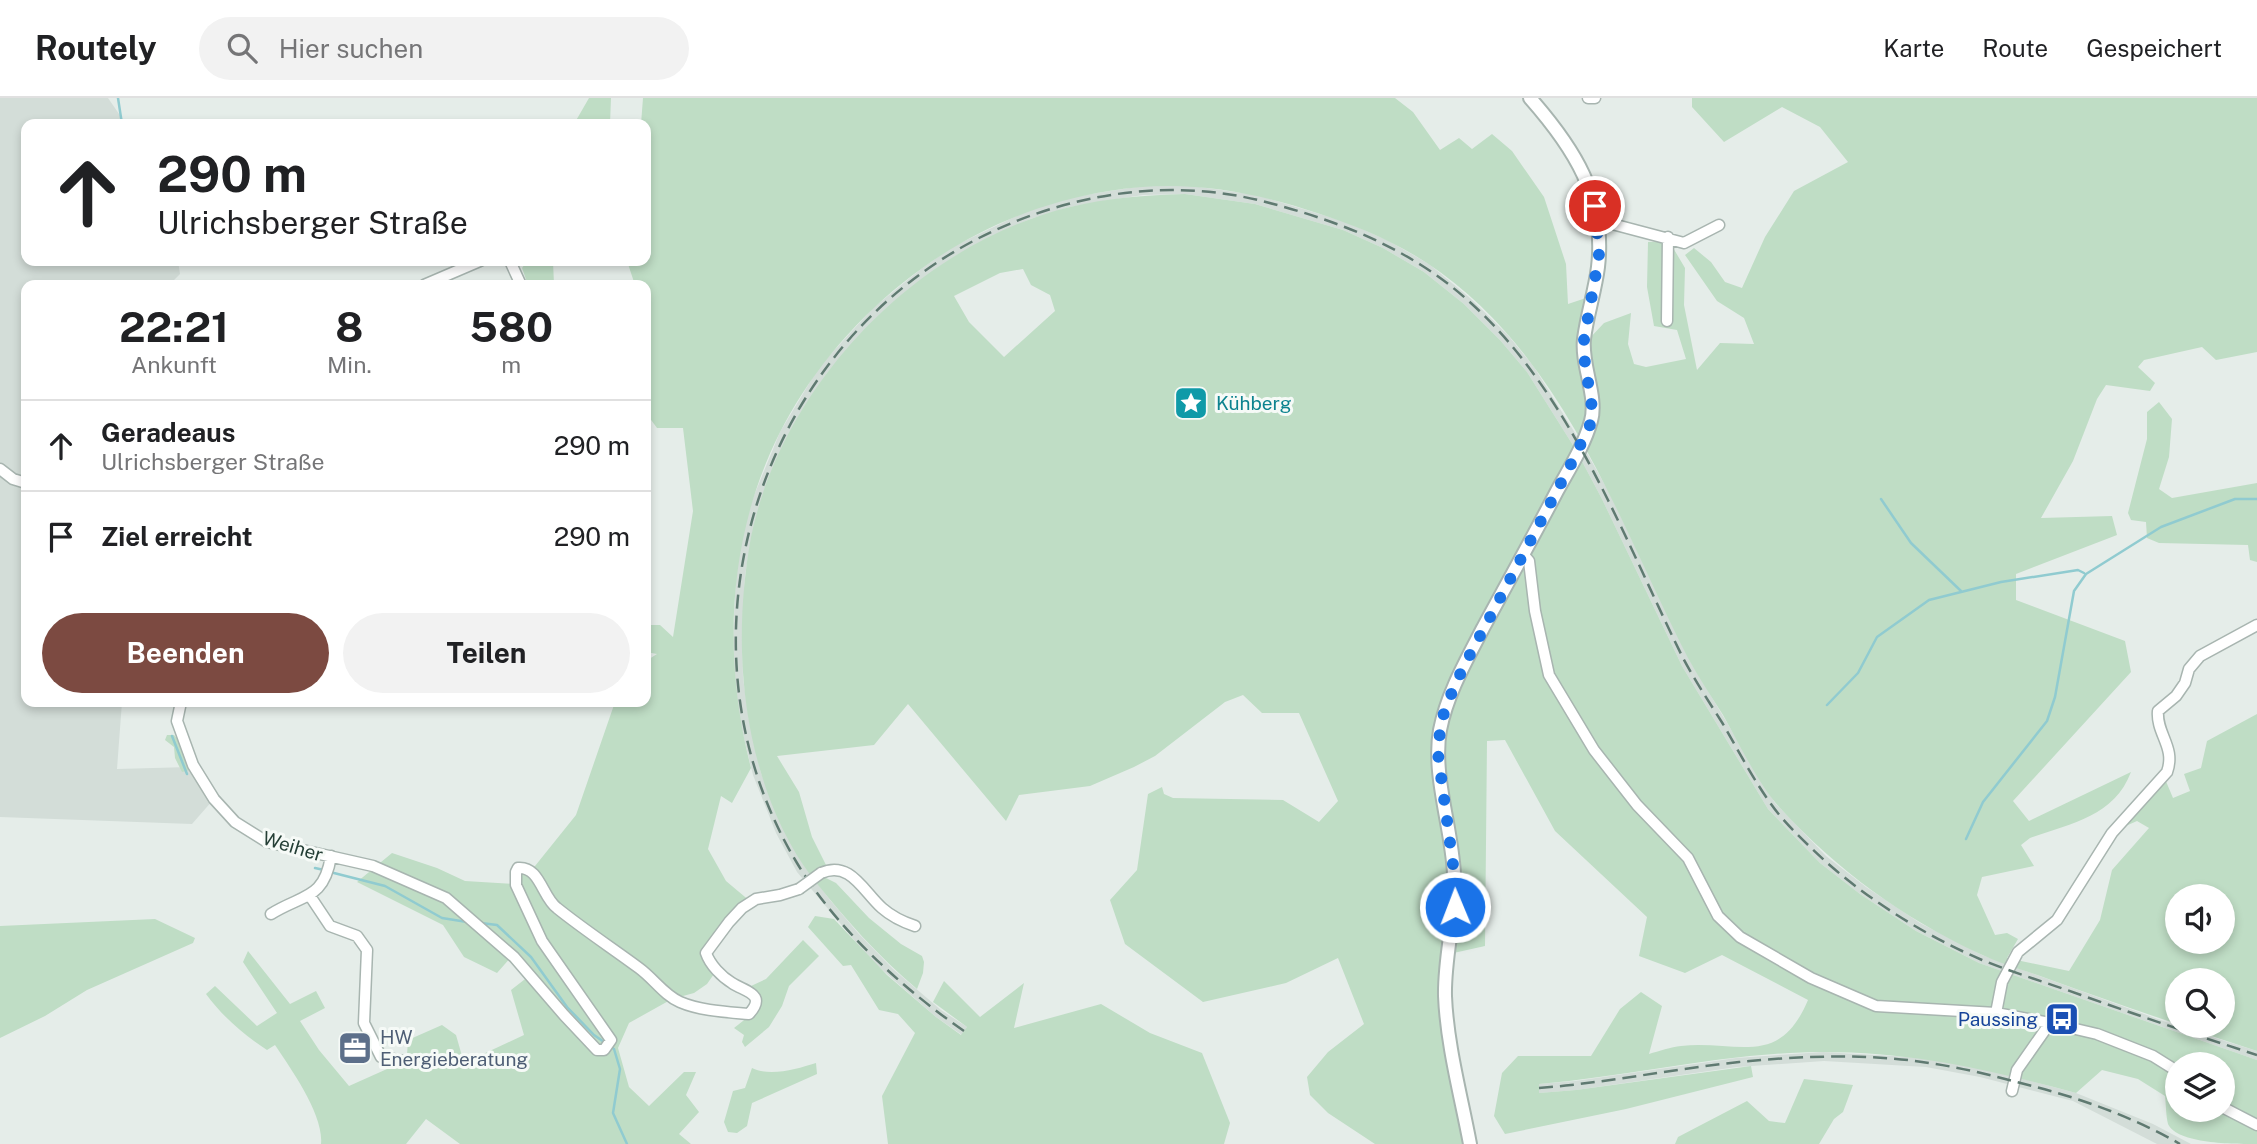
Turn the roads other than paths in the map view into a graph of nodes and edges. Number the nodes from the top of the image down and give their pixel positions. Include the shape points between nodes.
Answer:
1 (1530, 98) edge
2 (1588, 98) edge
3 (1595, 98) edge
4 (1597, 220) junction
5 (1719, 225) dead end
6 (1668, 237) junction
7 (468, 266) edge
8 (436, 280) edge
9 (1667, 321) dead end
10 (0, 469) edge
11 (21, 481) edge
12 (1522, 554) junction
13 (2257, 625) edge
14 (180, 707) edge
15 (330, 865) junction
16 (310, 897) junction
17 (271, 914) dead end
18 (915, 926) dead end
19 (1996, 1013) junction
20 (2050, 1023) junction
21 (403, 1061) dead end
22 (2165, 1064) edge
23 (2012, 1091) dead end
24 (2235, 1114) edge
25 (2257, 1125) edge
26 (1470, 1144) edge

1 - 4 street via 1571,148 1590,188
2 - 3 street
4 - 6 street
4 - 12 street via 1598,267 1584,340 1593,414
5 - 6 street via 1684,243
6 - 9 street
7 - 8 street
10 - 11 street
12 - 19 street via 1529,561 1549,675 1594,750 1637,806 1688,858 1718,916 1740,937 1811,978 1876,1006
12 - 26 street via 1453,689 1439,742 1455,907 1445,995
13 - 19 street via 2200,656 2176,696 2158,712 2171,762 2167,772 2112,833 2057,920 2018,952 2002,982
14 - 15 street, Weiher via 177,721 193,765 235,822 267,842
15 - 16 street, Weiher
15 - 18 street, bridge via 373,866 446,898 514,957 597,1050 608,1045 542,942 516,885 518,868 537,877 551,904 642,970 671,998 695,1007 749,1014 755,996 709,963 706,953 742,908 755,899 799,888 821,873 834,869 848,873 890,915
16 - 17 street
16 - 21 street via 330,926 357,936 367,950 364,1023 381,1057
19 - 20 street
20 - 22 street via 2097,1034
20 - 23 street via 2017,1070
24 - 25 street

